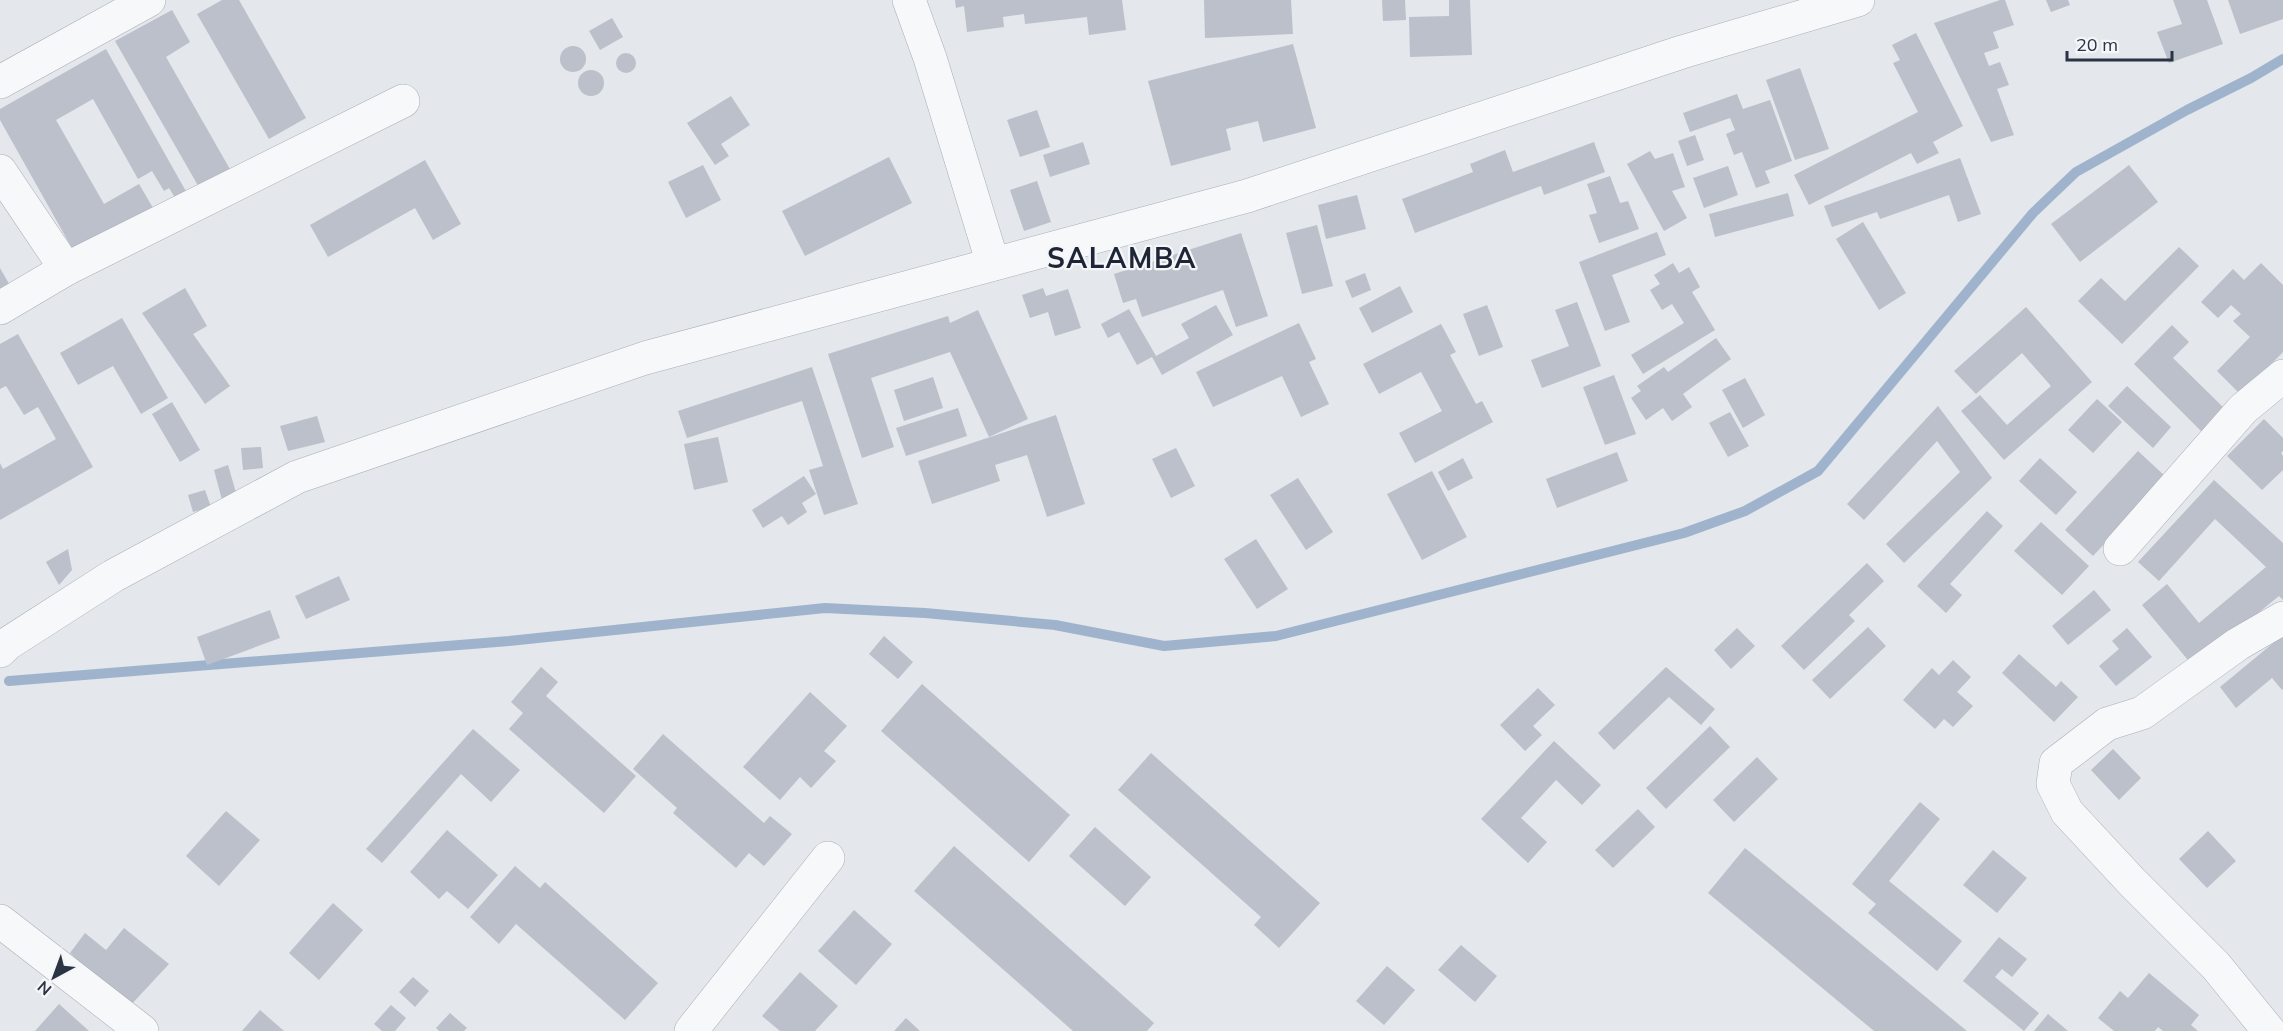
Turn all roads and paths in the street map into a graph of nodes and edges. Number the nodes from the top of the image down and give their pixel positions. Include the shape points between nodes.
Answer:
1 (149, 0) edge
2 (909, 0) edge
3 (1858, 0) edge
4 (0, 82) edge
5 (403, 101) dead end
6 (0, 171) edge
7 (993, 264) junction
8 (66, 268) junction
9 (0, 308) edge
10 (2283, 376) edge
11 (2121, 549) dead end
12 (2283, 618) edge
13 (2, 643) edge
14 (828, 858) dead end
15 (0, 921) edge
16 (142, 1031) edge
17 (691, 1031) edge
18 (2270, 1031) edge

1 - 4 street
2 - 7 street
3 - 7 street via 1682,52 1247,196
5 - 8 street
6 - 8 street
7 - 13 street via 645,358 297,477 113,576
8 - 9 street
10 - 11 street via 2243,409
12 - 18 street via 2238,644 2142,713 2107,724 2056,763 2053,784 2067,812 2216,966
14 - 17 street
15 - 16 street

